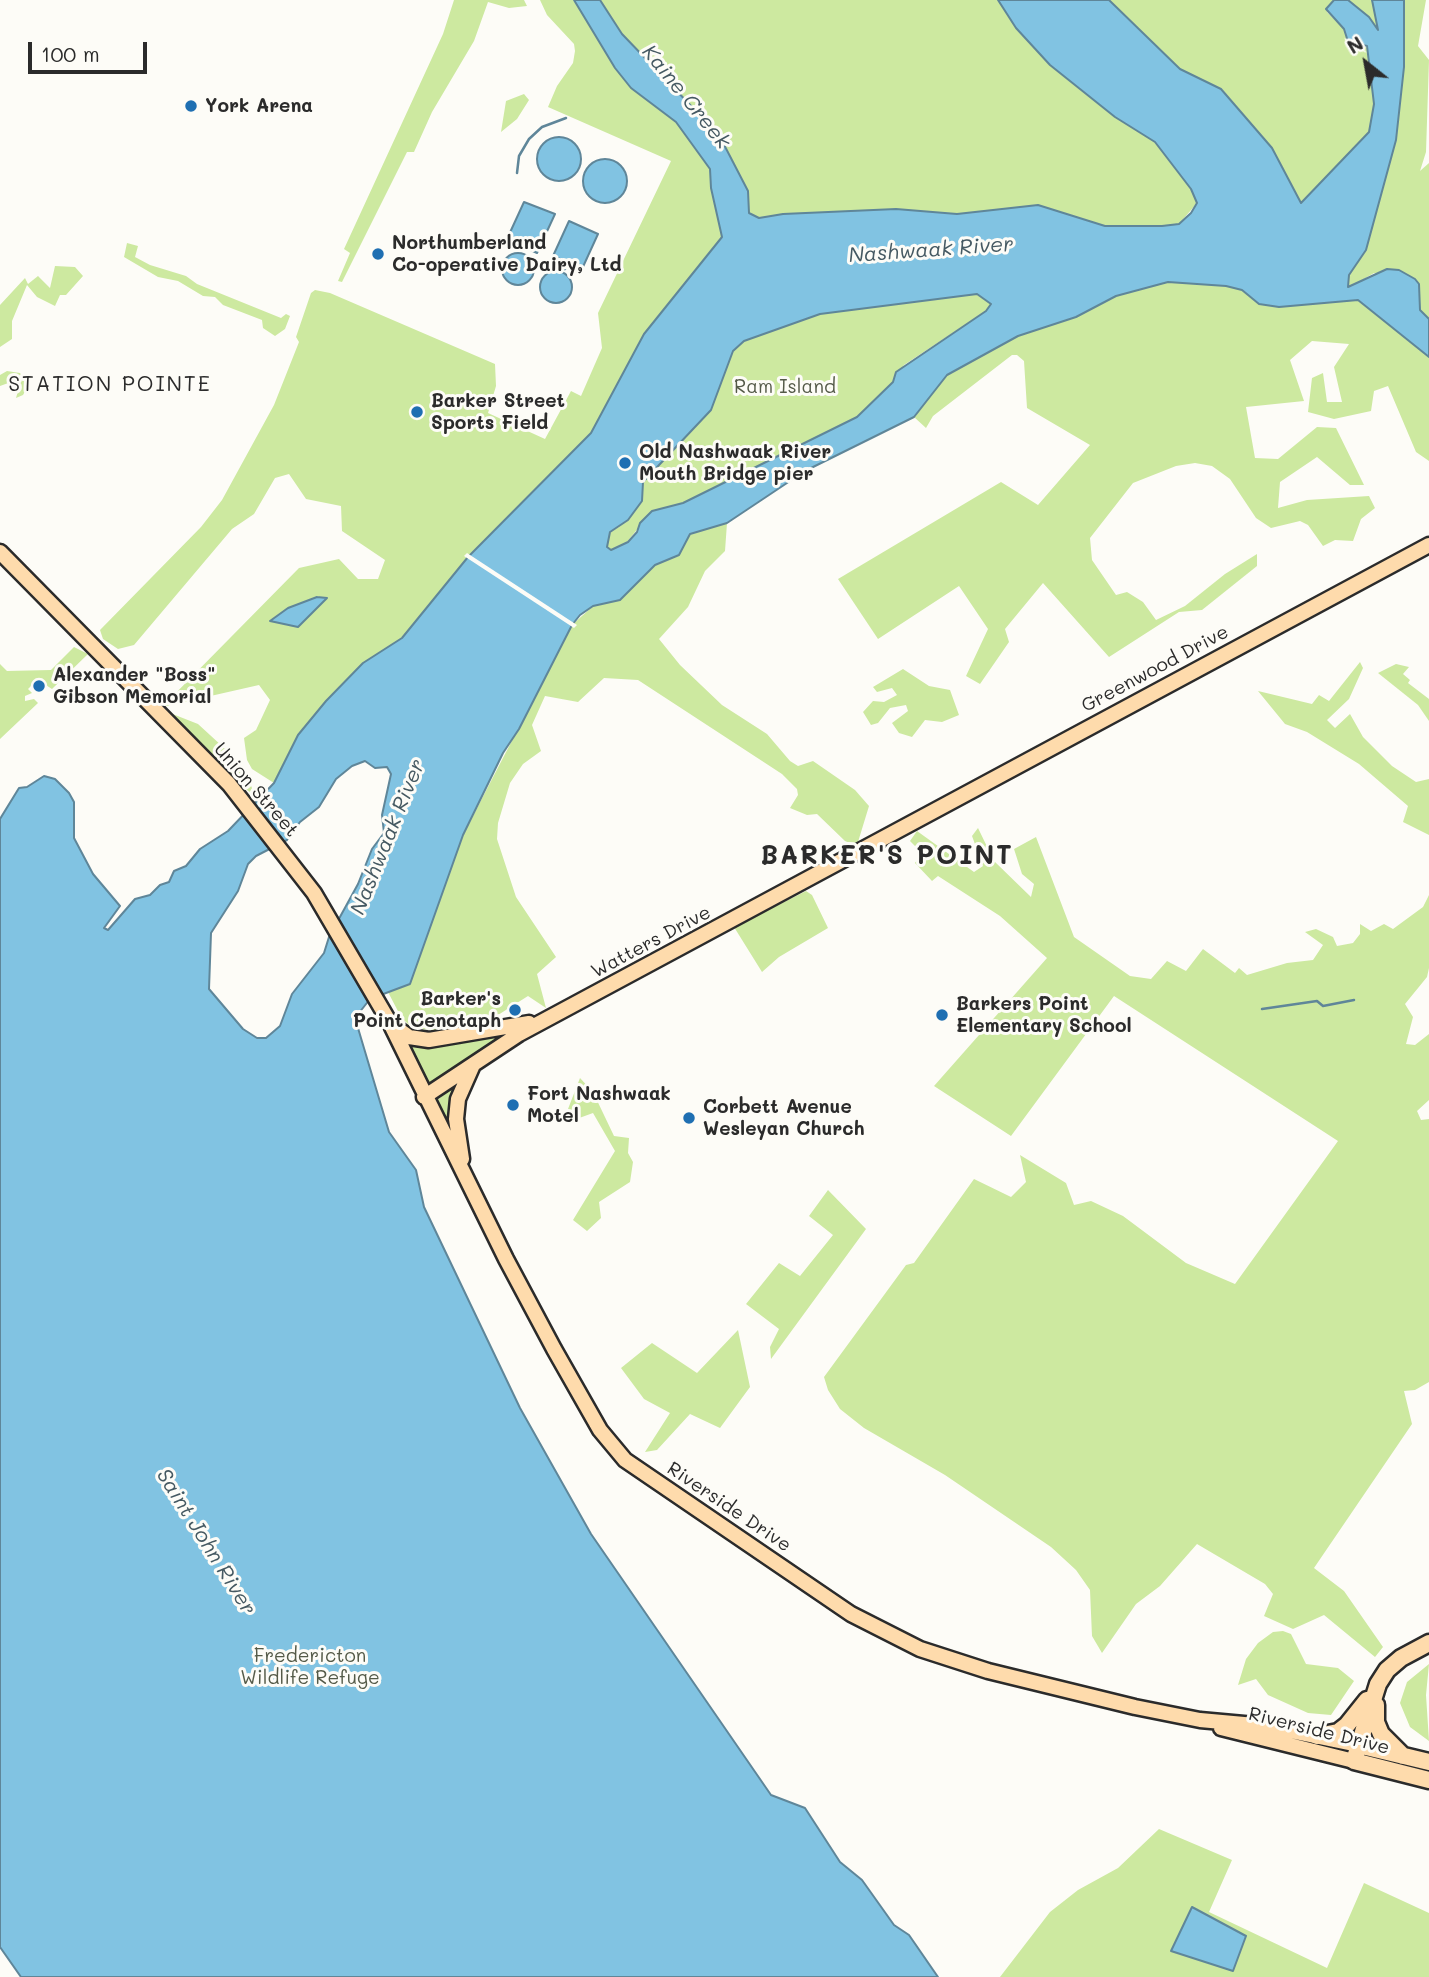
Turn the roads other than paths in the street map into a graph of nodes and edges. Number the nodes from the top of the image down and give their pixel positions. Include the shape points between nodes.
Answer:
1 (1429, 545) edge
2 (0, 552) edge
3 (900, 828) joint
4 (551, 1017) junction
5 (390, 1023) junction
6 (474, 1062) junction
7 (425, 1097) junction
8 (466, 1178) junction
9 (1429, 1643) edge
10 (1378, 1684) junction
11 (1200, 1720) junction
12 (1317, 1736) junction
13 (1356, 1753) junction
14 (1403, 1756) junction
15 (1429, 1762) edge
16 (1429, 1780) edge

1 - 3 main road, Greenwood Drive
2 - 5 main road, Union Street via 229,784 314,893
3 - 4 main road, Watters Drive
4 - 5 main road via 429,1040 409,1037
4 - 6 main road, Watters Drive
5 - 7 main road, Union Street
6 - 7 main road, Watters Drive
6 - 8 main road via 458,1099 456,1119
7 - 8 main road, Riverside Drive
8 - 11 main road, Riverside Drive via 600,1430 635,1468 841,1608 902,1640 988,1671
9 - 10 highway via 1401,1658
10 - 12 highway via 1347,1725
10 - 13 highway
10 - 14 highway via 1376,1722 1388,1743
11 - 12 main road, Riverside Drive
11 - 13 main road, Riverside Drive via 1242,1735
12 - 13 main road, Riverside Drive
13 - 14 highway, Riverside Drive
13 - 16 highway, Riverside Drive
14 - 15 highway, Riverside Drive

